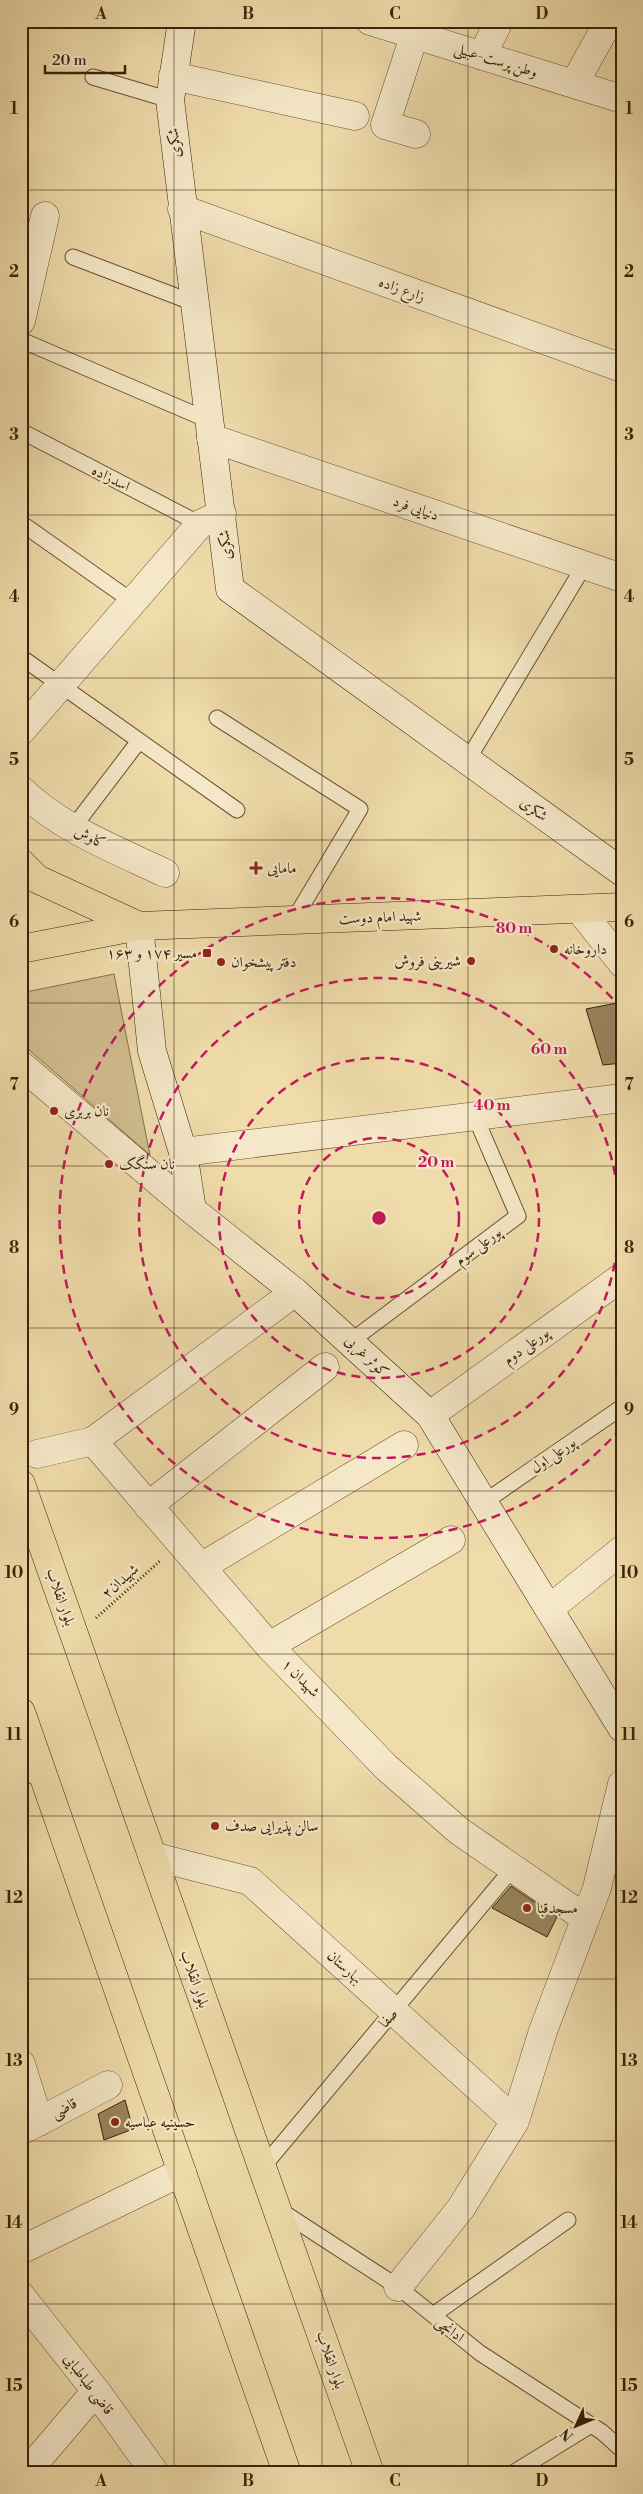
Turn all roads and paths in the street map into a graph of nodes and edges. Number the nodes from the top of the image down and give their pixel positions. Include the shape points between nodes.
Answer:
1 (182, 21) edge
2 (370, 21) edge
3 (499, 21) edge
4 (609, 21) edge
5 (416, 28) edge
6 (482, 56) junction
7 (93, 77) dead end
8 (574, 84) junction
9 (171, 88) junction
10 (622, 99) edge
11 (355, 116) dead end
12 (416, 134) dead end
13 (182, 209) junction
14 (45, 216) dead end
15 (73, 257) dead end
16 (194, 303) junction
17 (21, 322) edge
18 (21, 340) edge
19 (622, 368) edge
20 (210, 429) junction
21 (21, 432) edge
22 (211, 519) junction
23 (21, 523) edge
24 (584, 566) junction
25 (622, 578) edge
26 (133, 602) junction
27 (21, 657) edge
28 (60, 684) junction
29 (217, 718) dead end
30 (21, 731) edge
31 (139, 741) junction
32 (467, 761) junction
33 (21, 790) edge
34 (237, 810) dead end
35 (72, 829) junction
36 (21, 863) edge
37 (622, 872) edge
38 (165, 873) dead end
39 (622, 907) edge
40 (579, 909) junction
41 (293, 921) junction
42 (139, 926) junction
43 (21, 949) edge
44 (622, 963) edge
45 (21, 1065) edge
46 (622, 1098) edge
47 (475, 1116) junction
48 (183, 1152) junction
49 (192, 1210) junction
50 (622, 1276) edge
51 (295, 1292) junction
52 (351, 1341) junction
53 (325, 1367) dead end
54 (622, 1407) edge
55 (430, 1415) junction
56 (92, 1441) junction
57 (404, 1444) dead end
58 (37, 1454) dead end
59 (21, 1484) edge
60 (484, 1503) junction
61 (148, 1506) junction
62 (451, 1540) dead end
63 (180, 1543) junction
64 (622, 1550) edge
65 (202, 1567) junction
66 (549, 1609) junction
67 (75, 1636) junction
68 (269, 1646) junction
69 (21, 1712) edge
70 (622, 1728) edge
71 (21, 1767) edge
72 (622, 1784) edge
73 (47, 1786) junction
74 (152, 1856) junction
75 (513, 1868) junction
76 (585, 1918) junction
77 (394, 2011) junction
78 (21, 2064) edge
79 (108, 2085) dead end
80 (515, 2121) junction
81 (30, 2126) edge
82 (262, 2168) junction
83 (182, 2172) junction
84 (277, 2208) junction
85 (568, 2220) dead end
86 (21, 2250) edge
87 (398, 2287) junction
88 (21, 2296) edge
89 (433, 2315) junction
90 (96, 2391) junction
91 (591, 2425) junction
92 (622, 2450) edge
93 (26, 2473) edge
94 (155, 2473) edge
95 (288, 2473) edge
96 (370, 2473) edge
97 (513, 2473) edge

1 - 9 street, شکری
2 - 5 street, وطن پرست-عبیلی
3 - 6 street
4 - 8 street
5 - 6 street, وطن پرست-عبیلی
5 - 12 street via 385,125
6 - 8 street, وطن پرست-عبیلی
7 - 9 lane
8 - 10 street, وطن پرست-عبیلی
9 - 11 street
9 - 13 street, شکری
13 - 16 street, شکری
13 - 19 street, زارع زاده
14 - 17 street
15 - 16 lane
16 - 20 street, شکری
18 - 20 lane
20 - 22 street, شکری
20 - 24 street, دنیایی فرد
21 - 22 lane, اسدزاده
22 - 26 street
22 - 32 street, شکری via 230,589
23 - 26 lane
24 - 25 street, دنیایی فرد
24 - 32 lane
26 - 28 street
27 - 28 lane
28 - 30 street
28 - 31 lane
29 - 41 lane via 360,809
31 - 34 lane
31 - 35 lane
32 - 37 street, شکری
33 - 35 street, کاوش
35 - 38 street, کاوش
36 - 42 main road via 37,880
39 - 40 main road, شهید امام دوست
40 - 41 main road, شهید امام دوست
40 - 44 street
41 - 42 main road, شهید امام دوست
42 - 43 main road, شهید امام دوست
42 - 48 street via 152,1051
45 - 49 street, کوثر غربی
46 - 47 street
47 - 48 street
47 - 52 lane, پورعلی سوم via 518,1216
48 - 49 street
49 - 51 street, کوثر غربی
50 - 55 street, پورعلی دوم
51 - 52 street, کوثر غربی
51 - 56 street
52 - 55 street, کوثر غربی
53 - 61 street
54 - 60 lane, پورعلی اول
55 - 60 street, کوثر غربی
56 - 58 street
56 - 61 street, شهیدان ۱
57 - 65 street
59 - 67 main road, بلوار انقلاب
60 - 66 street, کوثر غربی
61 - 63 street, شهیدان ۱
62 - 68 street
63 - 65 street, شهیدان ۱
63 - 67 path, شهیدان۲
64 - 66 street
65 - 68 street, شهیدان ۱
66 - 70 street, کوثر غربی
67 - 74 main road, بلوار انقلاب
68 - 75 street, شهیدان ۱ via 387,1768 459,1831
69 - 73 main road
71 - 73 lane
72 - 76 street via 597,1888
73 - 83 main road
74 - 77 street, بهارستان via 250,1881
74 - 82 main road, بلوار انقلاب
75 - 76 street, شهیدان ۱
75 - 77 lane, صفا
76 - 80 street via 542,2032
77 - 80 street, بهارستان
77 - 82 lane, صفا
78 - 81 street
79 - 81 street, قاضی
80 - 87 street via 460,2208
82 - 84 main road, بلوار انقلاب
83 - 86 street
83 - 95 main road
84 - 87 lane, ادانچی
84 - 96 main road, بلوار انقلاب
85 - 89 lane
87 - 89 lane, ادانچی
88 - 90 street, قاضی طباطبایی
89 - 91 lane, ادانچی via 480,2353
90 - 93 street
90 - 94 street, قاضی طباطبایی
91 - 92 lane, ادانچی
91 - 97 lane

